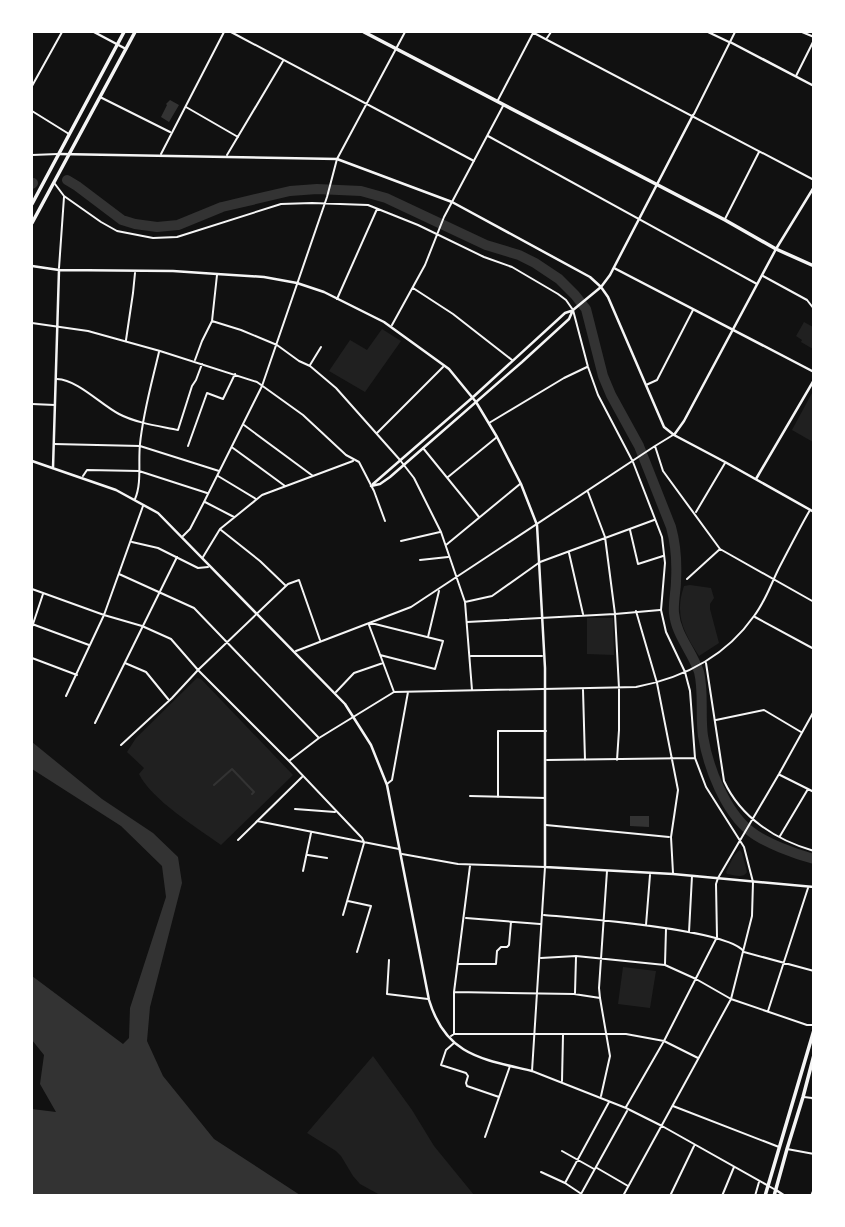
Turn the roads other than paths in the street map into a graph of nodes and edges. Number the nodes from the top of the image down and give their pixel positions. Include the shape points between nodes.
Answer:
1 (62, 32) edge
2 (94, 32) edge
3 (124, 32) edge
4 (135, 32) edge
5 (224, 32) edge
6 (231, 32) edge
7 (364, 32) edge
8 (405, 32) edge
9 (533, 32) edge
10 (551, 32) edge
11 (708, 32) edge
12 (735, 32) edge
13 (802, 32) edge
14 (814, 38) edge
15 (547, 39) junction
16 (730, 43) junction
17 (117, 44) junction
18 (396, 48) junction
19 (126, 49) junction
20 (284, 60) junction
21 (795, 77) junction
22 (32, 86) edge
23 (814, 86) edge
24 (100, 97) junction
25 (498, 101) junction
26 (366, 103) junction
27 (504, 105) junction
28 (185, 107) junction
29 (32, 111) edge
30 (693, 115) junction
31 (171, 133) junction
32 (70, 134) junction
33 (488, 136) junction
34 (238, 137) junction
35 (759, 152) junction
36 (59, 154) junction
37 (69, 154) junction
38 (32, 155) edge
39 (161, 155) junction
40 (227, 156) junction
41 (337, 159) junction
42 (474, 161) junction
43 (814, 180) edge
44 (54, 183) junction
45 (656, 185) junction
46 (814, 187) edge
47 (64, 196) junction
48 (32, 201) edge
49 (452, 202) junction
50 (324, 203) junction
51 (378, 208) junction
52 (638, 219) junction
53 (724, 220) junction
54 (32, 223) edge
55 (438, 233) junction
56 (776, 249) junction
57 (32, 266) edge
58 (814, 266) edge
59 (614, 268) junction
60 (59, 270) junction
61 (135, 271) junction
62 (217, 274) junction
63 (762, 276) junction
64 (297, 283) junction
65 (758, 285) junction
66 (601, 286) junction
67 (413, 288) junction
68 (337, 299) junction
69 (574, 309) junction
70 (814, 309) edge
71 (693, 310) junction
72 (212, 321) junction
73 (32, 323) edge
74 (57, 326) junction
75 (392, 327) junction
76 (732, 330) junction
77 (125, 341) junction
78 (277, 345) junction
79 (321, 347) dead end
80 (160, 351) junction
81 (194, 361) junction
82 (513, 361) junction
83 (202, 363) junction
84 (445, 365) junction
85 (310, 366) junction
86 (588, 367) junction
87 (814, 372) edge
88 (235, 374) junction
89 (56, 379) junction
90 (814, 380) edge
91 (262, 386) junction
92 (645, 386) junction
93 (472, 398) junction
94 (475, 402) junction
95 (32, 404) edge
96 (55, 405) junction
97 (143, 422) junction
98 (489, 423) junction
99 (243, 425) junction
100 (377, 433) junction
101 (674, 435) junction
102 (497, 436) junction
103 (54, 444) junction
104 (140, 446) junction
105 (188, 446) dead end
106 (655, 446) junction
107 (232, 447) junction
108 (423, 448) junction
109 (355, 460) junction
110 (400, 460) junction
111 (32, 461) edge
112 (633, 462) junction
113 (725, 462) junction
114 (404, 466) junction
115 (53, 468) junction
116 (139, 471) junction
117 (220, 472) junction
118 (218, 476) junction
119 (313, 476) junction
120 (82, 478) junction
121 (447, 478) junction
122 (756, 479) junction
123 (521, 484) junction
124 (285, 486) junction
125 (371, 486) junction
126 (587, 492) junction
127 (208, 493) junction
128 (135, 499) junction
129 (257, 499) junction
130 (204, 502) junction
131 (143, 504) junction
132 (812, 511) edge
133 (695, 514) junction
134 (234, 517) junction
135 (480, 518) junction
136 (655, 520) junction
137 (385, 521) dead end
138 (537, 525) junction
139 (220, 529) junction
140 (630, 529) junction
141 (441, 532) junction
142 (183, 536) junction
143 (606, 537) junction
144 (401, 541) dead end
145 (131, 542) junction
146 (446, 545) junction
147 (719, 549) junction
148 (569, 553) junction
149 (665, 556) junction
150 (177, 557) junction
151 (449, 557) junction
152 (203, 558) junction
153 (420, 560) dead end
154 (540, 562) junction
155 (211, 566) junction
156 (119, 574) junction
157 (456, 577) junction
158 (687, 579) dead end
159 (774, 580) junction
160 (286, 586) junction
161 (32, 589) edge
162 (439, 589) junction
163 (161, 592) junction
164 (43, 593) junction
165 (465, 602) junction
166 (814, 602) edge
167 (662, 610) junction
168 (636, 611) junction
169 (257, 614) junction
170 (615, 614) junction
171 (104, 615) junction
172 (583, 615) junction
173 (754, 616) junction
174 (543, 617) junction
175 (466, 622) junction
176 (369, 624) junction
177 (32, 625) edge
178 (142, 626) junction
179 (428, 638) junction
180 (321, 641) junction
181 (228, 643) junction
182 (90, 645) junction
183 (814, 649) edge
184 (295, 652) junction
185 (380, 655) junction
186 (470, 656) junction
187 (545, 656) junction
188 (32, 658) edge
189 (124, 663) junction
190 (383, 663) junction
191 (705, 663) junction
192 (198, 670) junction
193 (687, 671) junction
194 (76, 675) junction
195 (657, 683) junction
196 (619, 688) junction
197 (583, 689) junction
198 (546, 690) junction
199 (408, 691) junction
200 (472, 691) junction
201 (335, 692) junction
202 (394, 692) junction
203 (66, 696) dead end
204 (169, 701) junction
205 (814, 711) edge
206 (354, 716) junction
207 (716, 719) junction
208 (95, 723) dead end
209 (546, 731) junction
210 (802, 732) junction
211 (319, 738) junction
212 (121, 745) dead end
213 (695, 758) junction
214 (672, 759) junction
215 (546, 760) junction
216 (585, 760) junction
217 (617, 760) junction
218 (289, 761) junction
219 (779, 774) junction
220 (303, 776) junction
221 (387, 785) junction
222 (808, 789) junction
223 (813, 791) edge
224 (470, 796) dead end
225 (498, 797) junction
226 (545, 798) junction
227 (295, 809) dead end
228 (337, 812) junction
229 (257, 821) junction
230 (751, 821) junction
231 (545, 825) junction
232 (311, 832) junction
233 (671, 837) junction
234 (779, 838) junction
235 (740, 839) junction
236 (238, 840) dead end
237 (364, 842) junction
238 (399, 849) junction
239 (814, 851) edge
240 (401, 854) junction
241 (307, 855) junction
242 (327, 858) dead end
243 (471, 864) junction
244 (545, 867) junction
245 (303, 871) dead end
246 (607, 871) junction
247 (650, 874) junction
248 (673, 874) junction
249 (692, 876) junction
250 (718, 878) junction
251 (753, 882) junction
252 (808, 887) junction
253 (814, 887) edge
254 (347, 901) junction
255 (343, 915) dead end
256 (542, 915) junction
257 (464, 918) junction
258 (604, 919) junction
259 (511, 922) junction
260 (541, 924) junction
261 (646, 925) junction
262 (666, 929) junction
263 (689, 933) junction
264 (717, 937) junction
265 (744, 951) junction
266 (357, 952) dead end
267 (576, 956) junction
268 (540, 958) junction
269 (389, 960) dead end
270 (602, 960) junction
271 (783, 962) junction
272 (457, 964) junction
273 (665, 965) junction
274 (814, 971) edge
275 (695, 979) junction
276 (454, 992) junction
277 (538, 993) junction
278 (575, 994) junction
279 (600, 998) junction
280 (731, 999) junction
281 (429, 1000) junction
282 (768, 1011) junction
283 (814, 1028) edge
284 (454, 1034) junction
285 (535, 1034) junction
286 (563, 1034) junction
287 (607, 1035) junction
288 (450, 1038) junction
289 (664, 1041) junction
290 (454, 1043) junction
291 (814, 1055) edge
292 (699, 1058) junction
293 (510, 1066) junction
294 (532, 1071) junction
295 (562, 1083) junction
296 (499, 1097) junction
297 (601, 1097) junction
298 (803, 1097) junction
299 (609, 1101) junction
300 (814, 1101) edge
301 (673, 1106) junction
302 (627, 1109) junction
303 (662, 1126) junction
304 (485, 1138) dead end
305 (695, 1144) junction
306 (780, 1147) junction
307 (787, 1149) junction
308 (562, 1150) dead end
309 (814, 1154) edge
310 (578, 1160) junction
311 (734, 1167) junction
312 (595, 1169) junction
313 (541, 1172) dead end
314 (759, 1181) junction
315 (565, 1183) junction
316 (768, 1185) junction
317 (628, 1186) junction
318 (814, 1189) edge
319 (775, 1193) edge
320 (581, 1195) edge
321 (623, 1195) edge
322 (672, 1195) edge
323 (722, 1195) edge
324 (755, 1195) edge
325 (765, 1195) edge
326 (785, 1195) edge
327 (811, 1195) edge

1 - 22 street
2 - 17 street
3 - 17 highway
4 - 19 highway
5 - 28 street
6 - 20 street
7 - 18 highway
8 - 18 street
9 - 15 street
9 - 25 street
10 - 15 street
11 - 16 street
12 - 16 street
13 - 14 street
14 - 21 street
15 - 30 street
16 - 21 street
16 - 30 street
17 - 19 street
17 - 32 highway
18 - 25 highway
18 - 26 street
19 - 24 highway
20 - 26 street
20 - 34 street
21 - 23 street
24 - 31 street
24 - 37 highway
25 - 27 highway
26 - 41 street
26 - 42 street
27 - 33 street
27 - 45 highway
28 - 31 street
28 - 34 street
29 - 32 street
30 - 35 street
30 - 45 street
31 - 39 street
32 - 36 highway
33 - 42 street
33 - 52 street
34 - 40 street
35 - 43 street
35 - 53 street
36 - 37 street
36 - 38 street
36 - 48 highway
37 - 39 street
37 - 44 highway
39 - 40 street
40 - 41 street
41 - 49 street
41 - 50 street
42 - 49 street
44 - 47 street
44 - 54 highway
45 - 52 street
45 - 53 highway
46 - 56 street
47 - 50 street via 117,231 163,239 281,204
47 - 60 street
49 - 55 street
49 - 66 street
50 - 51 street
50 - 64 street
51 - 55 street
51 - 68 street
52 - 59 street
52 - 65 street
53 - 56 highway
55 - 67 street
55 - 69 street via 536,280
56 - 58 highway
56 - 63 street
57 - 60 street
59 - 66 street
59 - 71 street
60 - 61 street
60 - 74 street
61 - 62 street
61 - 77 street
62 - 64 street
62 - 72 street
63 - 65 street
63 - 70 street via 807,300
64 - 68 street
64 - 78 street
65 - 76 street
66 - 69 street
66 - 92 street
67 - 75 street
67 - 82 street
68 - 75 street
69 - 82 street
69 - 86 street
69 - 94 street via 569,319
71 - 76 street
71 - 92 street via 657,380
72 - 78 street
72 - 81 street
73 - 74 street
74 - 77 street
74 - 89 street
75 - 84 street
76 - 87 street
76 - 101 street
77 - 80 street
78 - 85 street
78 - 91 street
79 - 85 street
80 - 81 street
80 - 97 street
81 - 83 street
82 - 93 street
83 - 88 street
83 - 97 street via 178,430
84 - 93 street
84 - 100 street
85 - 100 street
86 - 98 street
86 - 112 street
88 - 91 street
88 - 105 street via 223,399 207,393
89 - 96 street
89 - 97 street via 68,381 121,415
90 - 122 street
91 - 99 street
91 - 109 street
92 - 101 street via 664,427
93 - 94 street
93 - 110 street
94 - 98 street
94 - 108 street
95 - 96 street
96 - 103 street
97 - 104 street
98 - 102 street
99 - 107 street
99 - 119 street
100 - 110 street
101 - 106 street
101 - 113 street
102 - 121 street
102 - 123 street
103 - 104 street
103 - 115 street
104 - 116 street
104 - 117 street
106 - 112 street
106 - 133 street via 663,471
107 - 117 street
107 - 124 street
108 - 114 street
108 - 121 street
109 - 119 street
109 - 125 street
110 - 114 street
110 - 125 street
111 - 115 street
112 - 126 street
112 - 136 street
113 - 122 street
113 - 133 street
114 - 125 street via 386,482
114 - 141 street
115 - 120 street
116 - 120 street via 87,470
116 - 127 street
116 - 128 street
117 - 118 street
118 - 127 street
118 - 129 street
119 - 124 street
120 - 128 street
121 - 135 street
122 - 132 street
123 - 135 street
123 - 138 street
124 - 129 street
125 - 137 street
126 - 138 street
126 - 143 street
127 - 130 street
128 - 131 street
129 - 134 street
130 - 134 street
130 - 142 street
131 - 142 street
131 - 145 street
132 - 159 street
133 - 147 street
134 - 139 street
135 - 146 street
136 - 140 street
136 - 149 street
138 - 154 street
138 - 157 street
139 - 152 street
139 - 160 street
140 - 143 street
140 - 149 street via 638,564
141 - 144 street
141 - 146 street
142 - 152 street
143 - 148 street
143 - 170 street
145 - 150 street
145 - 156 street
146 - 151 street
147 - 158 street
147 - 159 street
148 - 154 street
148 - 172 street
149 - 167 street
150 - 155 street via 198,568
150 - 163 street
151 - 153 street
151 - 157 street
152 - 155 street
154 - 165 street via 492,596
154 - 174 street
155 - 169 street
156 - 163 street
156 - 171 street
157 - 162 street
157 - 165 street
159 - 166 street
159 - 173 street
160 - 169 street
160 - 180 street via 299,580
161 - 164 street
162 - 176 street via 411,607
162 - 179 street
163 - 178 street
163 - 181 street via 194,608
164 - 171 street
164 - 177 street
165 - 175 street
167 - 168 street
167 - 193 street via 666,632
168 - 170 street
168 - 195 street
169 - 181 street
169 - 184 street
170 - 172 street
170 - 196 street
171 - 178 street
171 - 182 street
172 - 174 street
173 - 183 street
173 - 191 street
174 - 175 street
174 - 187 street
175 - 186 street
176 - 179 street
176 - 180 street
176 - 185 street
177 - 182 street
178 - 189 street
178 - 192 street via 171,639
179 - 185 street via 443,642 435,669
180 - 184 street
181 - 192 street
181 - 211 street
182 - 194 street
184 - 201 street
185 - 190 street
186 - 187 street
186 - 200 street
187 - 198 street
188 - 194 street
189 - 204 street via 146,672
189 - 208 street
190 - 201 street via 354,673
190 - 202 street
191 - 193 street
191 - 207 street
192 - 204 street
192 - 218 street
193 - 195 street
193 - 213 street
194 - 203 street
195 - 196 street
195 - 214 street
196 - 197 street
196 - 217 street
197 - 198 street
197 - 216 street
198 - 200 street
198 - 209 street
199 - 200 street
199 - 202 street
199 - 221 street via 392,780
201 - 206 street
202 - 206 street
204 - 212 street
205 - 210 street
206 - 211 street
206 - 221 street
207 - 210 street via 764,710
207 - 230 street via 724,781
209 - 215 street
209 - 225 street via 498,731
210 - 219 street
211 - 218 street
213 - 214 street
213 - 235 street via 706,787
214 - 217 street
214 - 233 street via 678,790
215 - 216 street
215 - 226 street
216 - 217 street
218 - 220 street
219 - 222 street
219 - 230 street
220 - 228 street
220 - 229 street
221 - 238 street
222 - 223 street
222 - 234 street
224 - 225 street
225 - 226 street
226 - 231 street
227 - 228 street
228 - 237 street
229 - 232 street
229 - 236 street
230 - 234 street
230 - 235 street
231 - 233 street
231 - 244 street
232 - 237 street
232 - 241 street
233 - 248 street
234 - 239 street
235 - 250 street
235 - 251 street
237 - 238 street
237 - 254 street
238 - 240 street
240 - 243 street
240 - 281 street
241 - 242 street
241 - 245 street
243 - 244 street
243 - 257 street
244 - 246 street
244 - 256 street
246 - 247 street
246 - 258 street
247 - 248 street
247 - 261 street
248 - 249 street
249 - 250 street
249 - 263 street
250 - 251 street
250 - 264 street
251 - 252 street
251 - 265 street
252 - 253 street
252 - 271 street
254 - 255 street
254 - 266 street via 371,906
256 - 258 street
256 - 260 street
257 - 259 street
257 - 272 street
258 - 261 street
258 - 270 street
259 - 260 street
259 - 272 street via 509,945 497,951 496,964
260 - 268 street
261 - 262 street
262 - 263 street
262 - 273 street
263 - 264 street
264 - 265 street
264 - 275 street
265 - 271 street
265 - 280 street
267 - 268 street
267 - 270 street
267 - 278 street
268 - 277 street
269 - 281 street via 387,993
270 - 273 street
270 - 279 street
271 - 274 street
271 - 282 street
272 - 276 street
273 - 275 street
275 - 280 street
275 - 289 street
276 - 277 street
276 - 284 street
277 - 278 street
277 - 285 street
278 - 279 street
279 - 287 street
280 - 282 street
280 - 292 street
281 - 288 street
282 - 283 street
283 - 306 highway
284 - 285 street
284 - 288 street
285 - 286 street
285 - 294 street
286 - 287 street
286 - 295 street
287 - 289 street
287 - 297 street via 610,1056
288 - 290 street
289 - 292 street
289 - 302 street
290 - 293 street
290 - 296 street via 441,1065 466,1073 467,1086
291 - 298 highway
292 - 301 street
293 - 294 street
293 - 296 street
294 - 295 street
295 - 297 street
296 - 304 street
297 - 299 street
298 - 300 street
298 - 307 highway
299 - 302 street
299 - 310 street
301 - 303 street
301 - 306 street
302 - 303 street
302 - 312 street
303 - 305 street
303 - 317 street
305 - 311 street
305 - 322 street
306 - 316 highway
307 - 309 street
307 - 319 highway
308 - 310 street
310 - 312 street
310 - 315 street
311 - 314 street
311 - 323 street
312 - 317 street
312 - 320 street
313 - 315 street
314 - 316 street
314 - 324 street
315 - 320 street
316 - 319 street
316 - 325 highway
317 - 321 street
318 - 327 street
319 - 326 street

